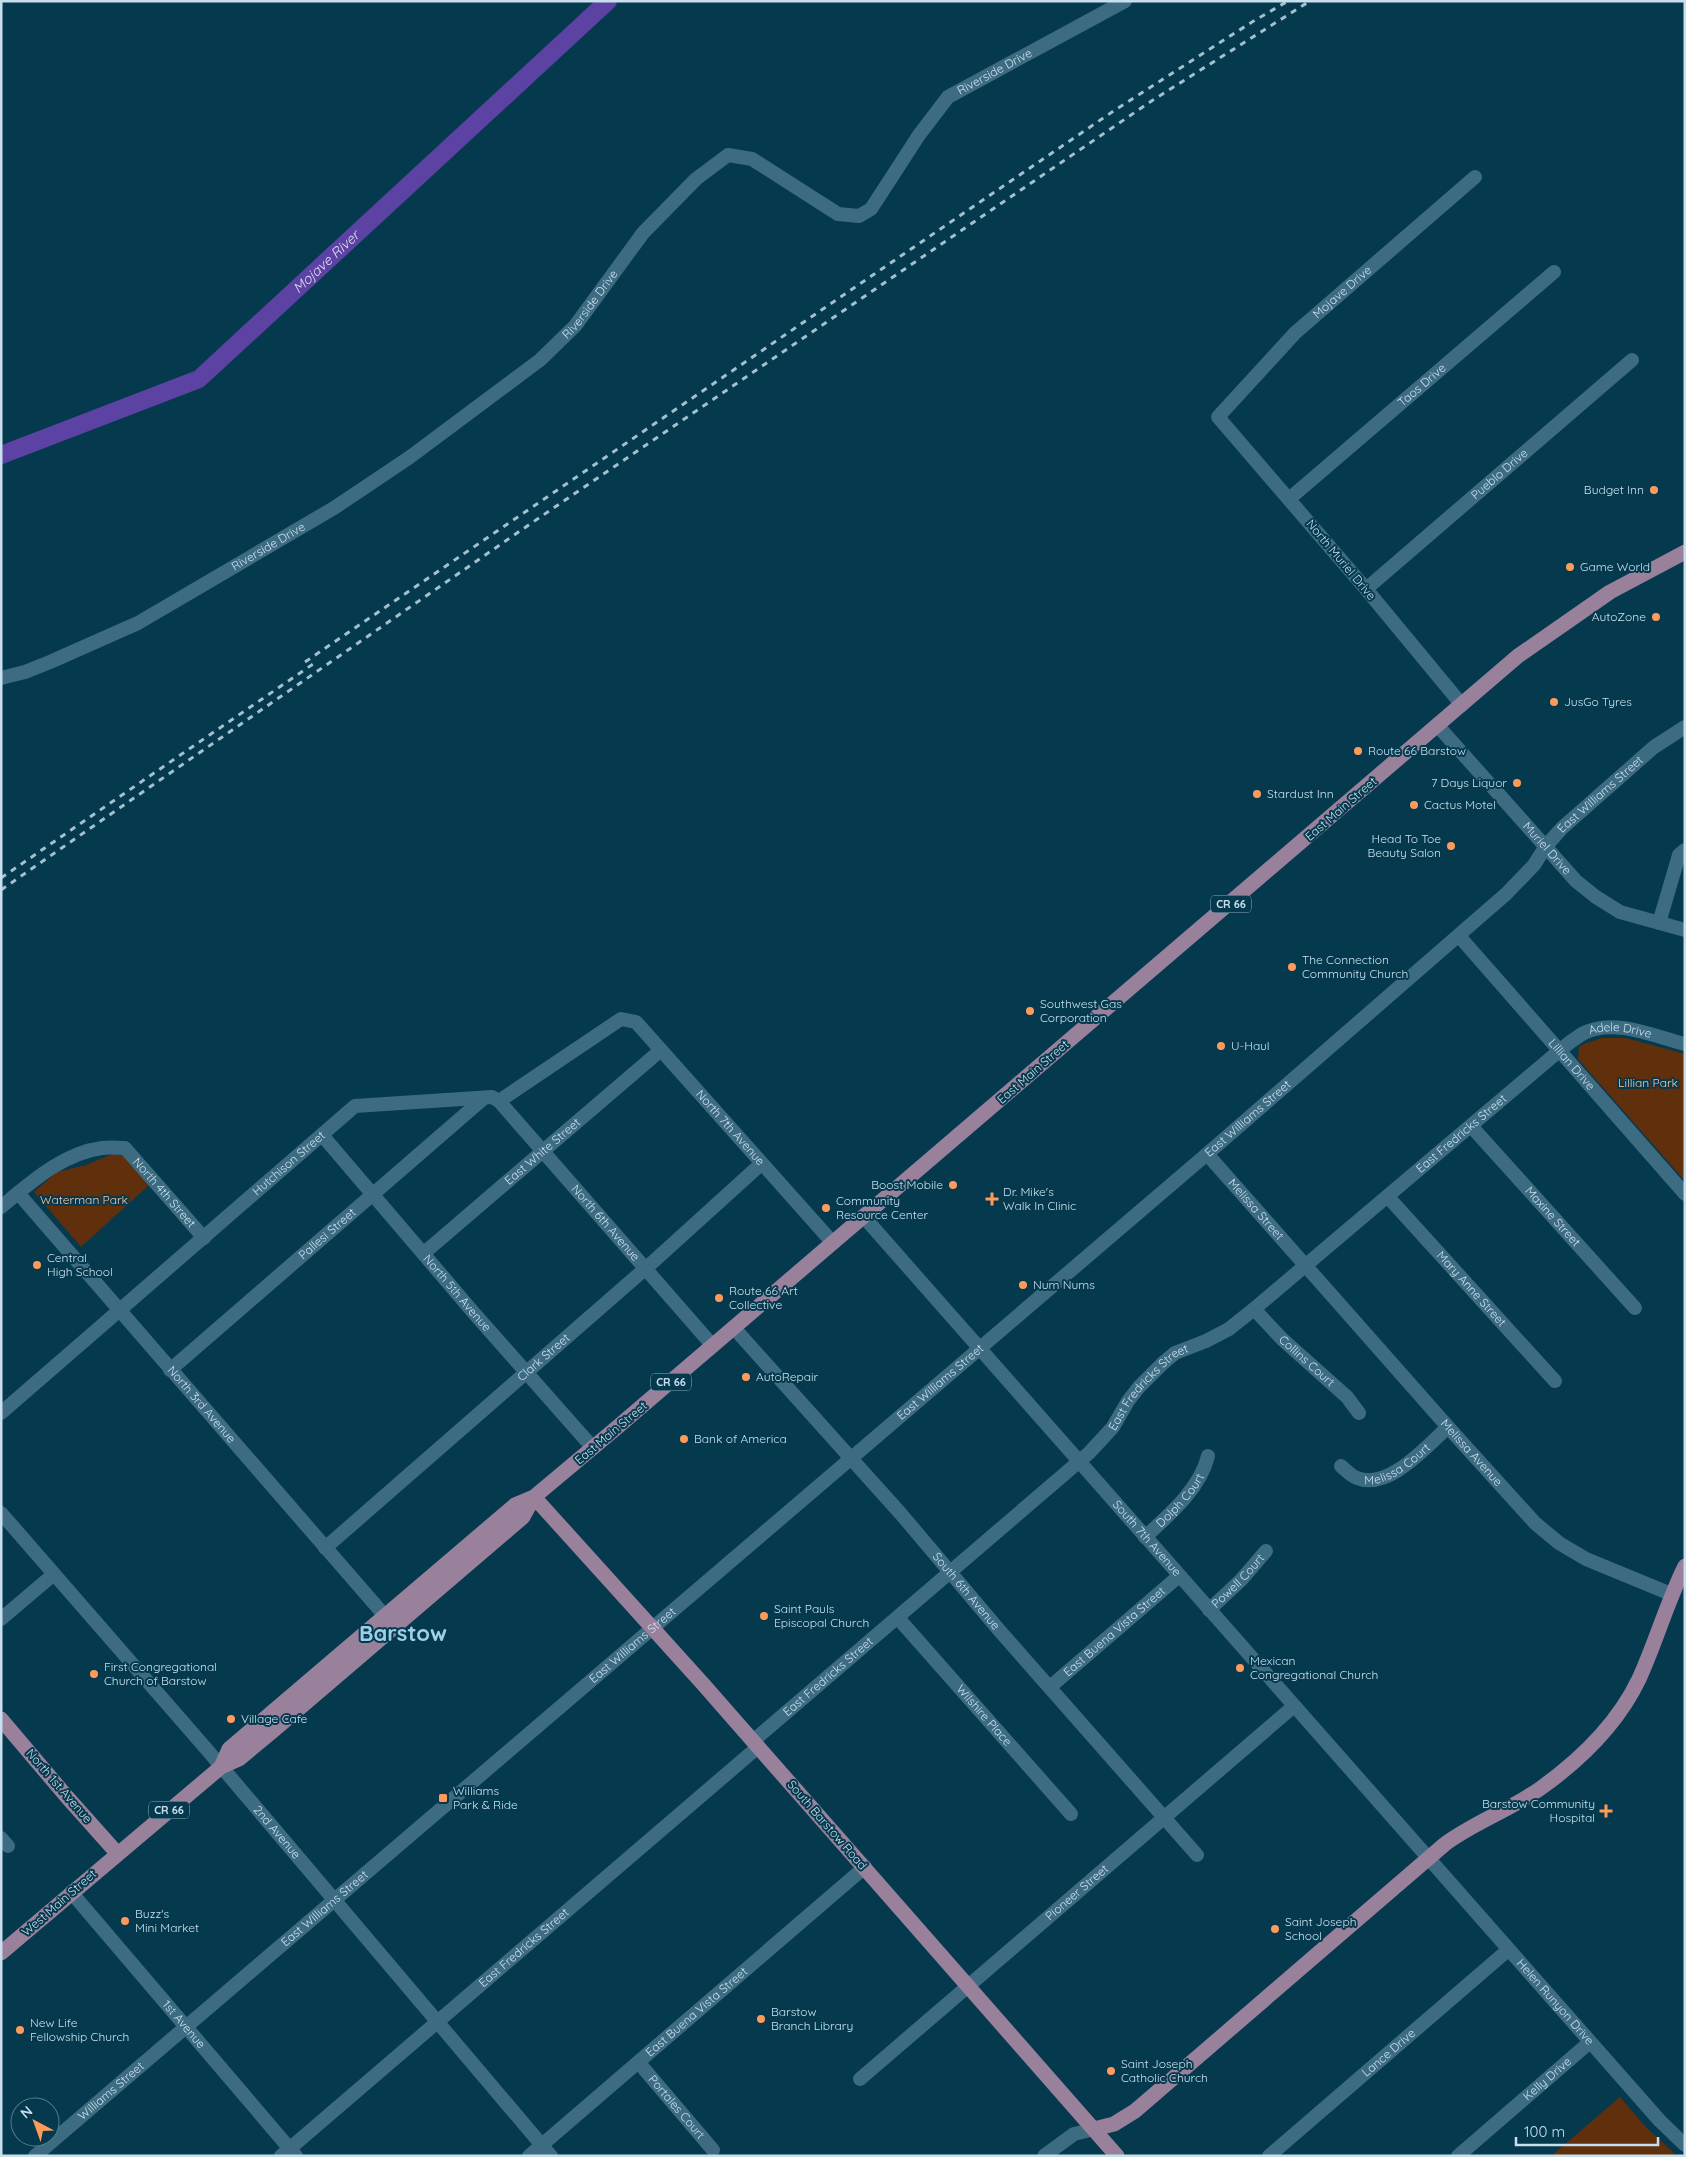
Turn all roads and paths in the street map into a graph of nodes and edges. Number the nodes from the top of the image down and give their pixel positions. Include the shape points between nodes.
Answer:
1 (1125, 1) edge
2 (1475, 177) dead end
3 (1554, 272) dead end
4 (1632, 360) dead end
5 (1218, 417) joint
6 (1289, 499) junction
7 (1685, 552) edge
8 (1366, 589) junction
9 (1, 678) edge
10 (1462, 705) junction
11 (1438, 726) junction
12 (1685, 727) edge
13 (1546, 846) junction
14 (1685, 850) edge
15 (1659, 923) junction
16 (1685, 930) edge
17 (1459, 936) junction
18 (1685, 1044) edge
19 (661, 1050) junction
20 (1559, 1051) junction
21 (484, 1098) junction
22 (499, 1101) junction
23 (1471, 1126) junction
24 (322, 1135) junction
25 (542, 1151) junction
26 (1207, 1154) junction
27 (761, 1164) junction
28 (18, 1193) junction
29 (372, 1194) junction
30 (1685, 1194) edge
31 (1388, 1197) junction
32 (1, 1207) edge
33 (864, 1217) junction
34 (204, 1238) junction
35 (833, 1243) junction
36 (424, 1253) junction
37 (1305, 1266) junction
38 (645, 1268) junction
39 (1635, 1308) dead end
40 (1254, 1309) junction
41 (119, 1311) junction
42 (734, 1328) junction
43 (713, 1346) junction
44 (979, 1348) junction
45 (170, 1370) junction
46 (526, 1371) junction
47 (1554, 1380) dead end
48 (1, 1413) edge
49 (1359, 1413) dead end
50 (1448, 1427) junction
51 (593, 1448) junction
52 (1208, 1456) dead end
53 (851, 1457) junction
54 (1079, 1462) junction
55 (1342, 1466) dead end
56 (534, 1497) junction
57 (1, 1513) edge
58 (1145, 1537) junction
59 (325, 1548) junction
60 (1266, 1551) dead end
61 (1685, 1566) edge
62 (952, 1572) junction
63 (54, 1574) junction
64 (1179, 1576) junction
65 (1671, 1594) junction
66 (1209, 1610) junction
67 (385, 1616) junction
68 (898, 1618) junction
69 (1, 1619) edge
70 (652, 1627) junction
71 (1050, 1687) junction
72 (1294, 1706) junction
73 (1, 1719) edge
74 (755, 1744) junction
75 (221, 1767) junction
76 (1071, 1814) dead end
77 (1164, 1816) junction
78 (117, 1852) junction
79 (1197, 1855) dead end
80 (1428, 1859) junction
81 (864, 1867) junction
82 (71, 1892) junction
83 (334, 1899) junction
84 (1508, 1950) junction
85 (1, 1953) edge
86 (968, 1986) junction
87 (439, 2022) junction
88 (185, 2026) junction
89 (1590, 2042) junction
90 (639, 2063) junction
91 (860, 2079) dead end
92 (1094, 2129) junction
93 (541, 2145) junction
94 (1685, 2145) edge
95 (713, 2150) dead end
96 (289, 2153) edge
97 (35, 2156) edge
98 (529, 2156) edge
99 (551, 2156) edge
100 (1044, 2156) edge
101 (1117, 2156) edge
102 (1269, 2156) edge
103 (1458, 2156) edge

1 - 9 street, Riverside Drive via 948,97 871,209 859,216 838,214 752,159 728,155 696,179 648,227 574,326 540,360 410,457 334,508 138,623 50,662
2 - 5 street, Mojave Drive via 1295,333
3 - 6 street, Taos Drive
4 - 8 street, Pueblo Drive
5 - 6 street, North Muriel Drive
6 - 8 street, North Muriel Drive
7 - 10 main road, East Main Street / CR 66 via 1573,616 1518,656
8 - 10 street, North Muriel Drive
10 - 11 main road, East Main Street / CR 66
11 - 13 street, Muriel Drive
11 - 33 main road, East Main Street / CR 66
12 - 13 street, East Williams Street via 1654,747
13 - 15 street, Muriel Drive via 1576,881 1596,897 1620,912
13 - 17 street, East Williams Street via 1522,878
14 - 15 street via 1679,855
15 - 16 street, Muriel Drive
17 - 20 street, Lillian Drive
17 - 26 street, East Williams Street
18 - 20 street, Adele Drive via 1631,1029 1604,1028 1582,1034
19 - 22 street, North 7th Avenue via 636,1022 621,1019
19 - 25 street, East White Street
19 - 27 street, North 7th Avenue
20 - 23 street, East Fredricks Street
20 - 30 street, Lillian Drive
21 - 22 street, Hutchison Street via 492,1097
21 - 24 street, Hutchison Street via 356,1106
21 - 29 street, Pallesi Street
22 - 25 street, North 6th Avenue
23 - 31 street, East Fredricks Street
23 - 39 street, Maxine Street
24 - 29 street, North 5th Avenue
24 - 34 street, Hutchison Street
25 - 36 street, East White Street
25 - 38 street, North 6th Avenue
26 - 37 street, Melissa Street
26 - 44 street, East Williams Street
27 - 35 street, North 7th Avenue
27 - 38 street, Clark Street
28 - 32 street
28 - 34 street, North 4th Street via 43,1172 76,1156 101,1148 125,1148
28 - 41 street, North 3rd Avenue
29 - 36 street, North 5th Avenue
29 - 45 street, Pallesi Street
31 - 37 street, East Fredricks Street
31 - 47 street, Mary Anne Street
33 - 35 main road, East Main Street / CR 66
33 - 44 street, South 7th Avenue
34 - 41 street, Hutchison Street
35 - 42 main road, East Main Street / CR 66
36 - 46 street, North 5th Avenue
37 - 40 street, East Fredricks Street
37 - 50 street, Melissa Avenue
38 - 43 street, North 6th Avenue
38 - 46 street, Clark Street
40 - 49 street, Collins Court via 1282,1339 1347,1397
40 - 54 street, East Fredricks Street via 1229,1329 1175,1353 1163,1363 1128,1401 1102,1441
41 - 45 street, North 3rd Avenue
41 - 48 street, Hutchison Street
42 - 43 main road, East Main Street / CR 66
42 - 53 street, South 6th Avenue
43 - 51 main road, East Main Street / CR 66
44 - 53 street, East Williams Street
44 - 54 street, South 7th Avenue
45 - 59 street, North 3rd Avenue
46 - 51 street, North 5th Avenue
46 - 59 street, Clark Street
50 - 55 street, Melissa Court via 1399,1470 1382,1479 1368,1481 1356,1478
50 - 65 street, Melissa Avenue via 1529,1517 1560,1543 1586,1559
51 - 56 main road, East Main Street / CR 66
52 - 58 street, Dolph Court via 1182,1501
53 - 62 street, South 6th Avenue
53 - 70 street, East Williams Street
54 - 58 street, South 7th Avenue
54 - 62 street, East Fredricks Street
56 - 67 main road, East Main Street / CR 66 via 514,1505
56 - 70 main road, South Barstow Road
56 - 75 main road, East Main Street / CR 66 via 523,1517 239,1759
57 - 63 street, 2nd Avenue
58 - 64 street, South 7th Avenue
59 - 67 street, North 3rd Avenue
60 - 66 street, Powell Court
61 - 65 main road
62 - 68 street, East Fredricks Street
62 - 71 street, South 6th Avenue
63 - 69 street
63 - 75 street, 2nd Avenue
64 - 66 street, South 7th Avenue
64 - 71 street, East Buena Vista Street
65 - 80 main road via 1638,1680 1616,1716 1591,1746 1538,1790 1461,1832
66 - 72 street, South 7th Avenue
67 - 75 main road, East Main Street / CR 66 via 229,1749
68 - 74 street, East Fredricks Street
68 - 76 street, Wilshire Place
70 - 74 main road, South Barstow Road
70 - 83 street, East Williams Street
71 - 77 street, South 6th Avenue
72 - 77 street, Pioneer Street
72 - 80 street, South 7th Avenue
73 - 78 main road, North 1st Avenue
74 - 81 main road, South Barstow Road
74 - 87 street, East Fredricks Street
75 - 78 main road, East Main Street / CR 66
75 - 83 street, 2nd Avenue
77 - 79 street, South 6th Avenue
77 - 86 street, Pioneer Street
78 - 82 main road, West Main Street / CR 66
80 - 84 street, Helen Runyon Drive
80 - 92 main road via 1135,2111 1114,2124
81 - 86 main road, South Barstow Road
81 - 90 street, East Buena Vista Street
82 - 85 main road, West Main Street / CR 66
82 - 88 street, 1st Avenue
83 - 87 street, 2nd Avenue
83 - 88 street, East Williams Street
84 - 89 street, Helen Runyon Drive
84 - 102 street, Lance Drive
86 - 91 street, Pioneer Street
86 - 92 main road, South Barstow Road
87 - 93 street, 2nd Avenue
87 - 96 street, East Fredricks Street
88 - 96 street, 1st Avenue
88 - 97 street, Williams Street
89 - 94 street, Helen Runyon Drive
89 - 103 street, Kelly Drive
90 - 93 street, East Buena Vista Street
90 - 95 street, Portales Court
92 - 100 street via 1074,2134
92 - 101 main road, South Barstow Road
93 - 98 street, East Buena Vista Street
93 - 99 street, 2nd Avenue

